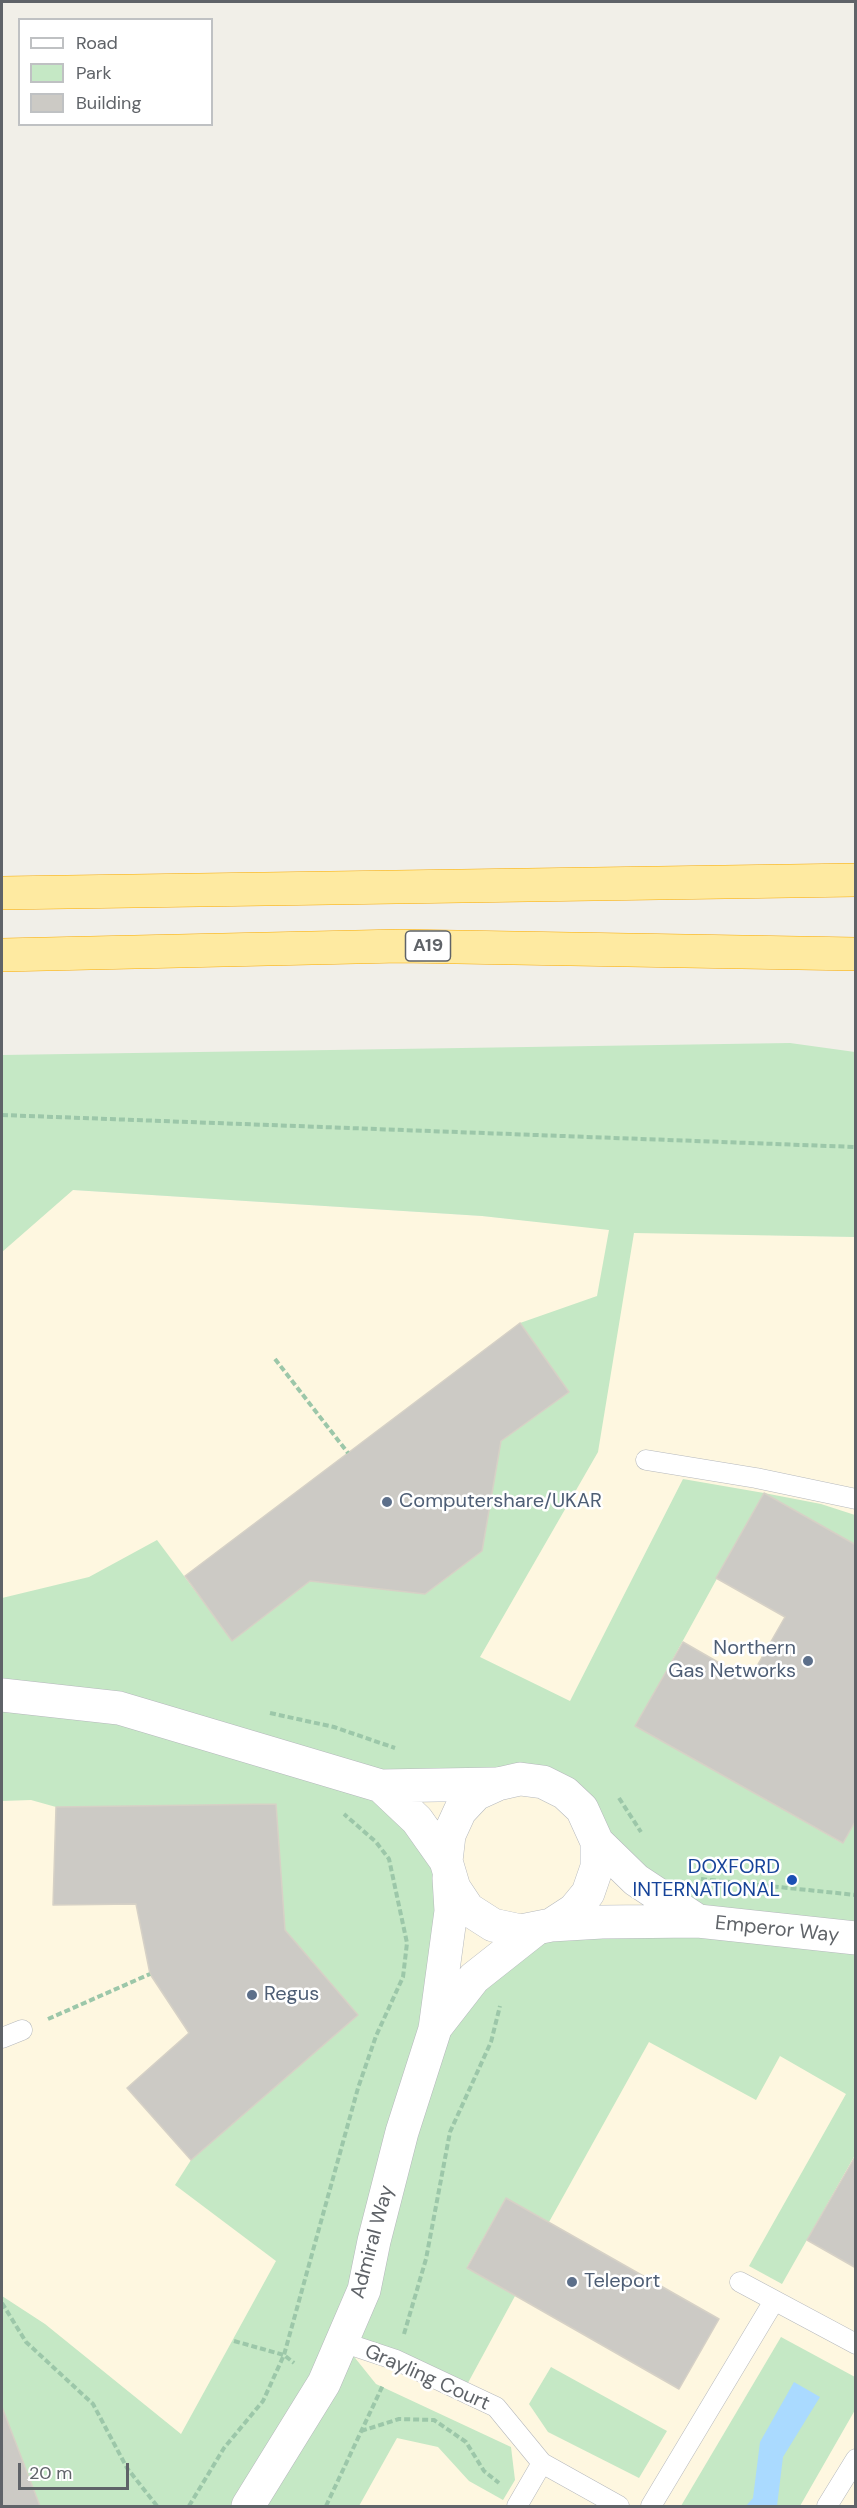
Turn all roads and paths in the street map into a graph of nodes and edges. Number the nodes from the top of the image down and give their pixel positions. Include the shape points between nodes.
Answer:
1 (855, 880) edge
2 (2, 893) edge
3 (855, 954) edge
4 (2, 955) edge
5 (2, 1115) edge
6 (855, 1147) edge
7 (275, 1359) dead end
8 (348, 1453) dead end
9 (646, 1460) dead end
10 (855, 1499) edge
11 (2, 1695) edge
12 (498, 1784) junction
13 (381, 1786) junction
14 (340, 1812) dead end
15 (597, 1842) junction
16 (447, 1867) junction
17 (698, 1921) junction
18 (543, 1927) junction
19 (855, 1938) edge
20 (150, 1974) dead end
21 (501, 1999) dead end
22 (435, 2029) junction
23 (22, 2030) joint
24 (2, 2038) edge
25 (740, 2282) dead end
26 (774, 2301) junction
27 (2, 2303) edge
28 (234, 2341) dead end
29 (342, 2342) junction
30 (855, 2344) edge
31 (284, 2355) junction
32 (396, 2360) junction
33 (361, 2431) junction
34 (855, 2459) edge
35 (542, 2463) junction
36 (520, 2501) edge
37 (158, 2506) edge
38 (189, 2506) edge
39 (248, 2506) edge
40 (326, 2506) edge
41 (619, 2506) edge
42 (651, 2506) edge
43 (827, 2506) edge

1 - 2 highway
3 - 4 highway, A19 via 400,946
5 - 6 path
7 - 8 path
9 - 10 lane
11 - 13 street via 119,1708
12 - 13 street
12 - 15 street, Emperor Way via 520,1779 543,1782 565,1792 582,1809
12 - 16 street, Emperor Way via 476,1794 460,1812 449,1835
13 - 16 street via 417,1820
14 - 31 path via 376,1842 389,1859 407,1943 403,1977 358,2088
15 - 17 street, Emperor Way via 636,1880
15 - 18 street, Emperor Way via 597,1867 588,1893 574,1910
16 - 18 street, Emperor Way via 454,1888 468,1909 493,1925 521,1931
16 - 22 street, Admiral Way via 451,1911
17 - 18 street, Emperor Way
17 - 19 street, Emperor Way
18 - 22 street, Admiral Way via 474,1978
20 - 23 path
21 - 32 path via 491,2042 450,2132 426,2259
22 - 29 street, Admiral Way via 402,2132 364,2290
23 - 24 lane
25 - 26 lane
26 - 30 lane
26 - 42 lane
27 - 37 path via 26,2342 93,2404 127,2468
28 - 31 path
29 - 32 lane, Grayling Court
29 - 39 street, Admiral Way via 324,2383
31 - 38 path via 263,2401 224,2448
32 - 33 path
32 - 35 lane, Grayling Court via 496,2407
33 - 36 path via 399,2419 434,2420 466,2442 484,2471
33 - 40 path
34 - 43 lane
35 - 36 lane
35 - 41 lane, Grayling Court

